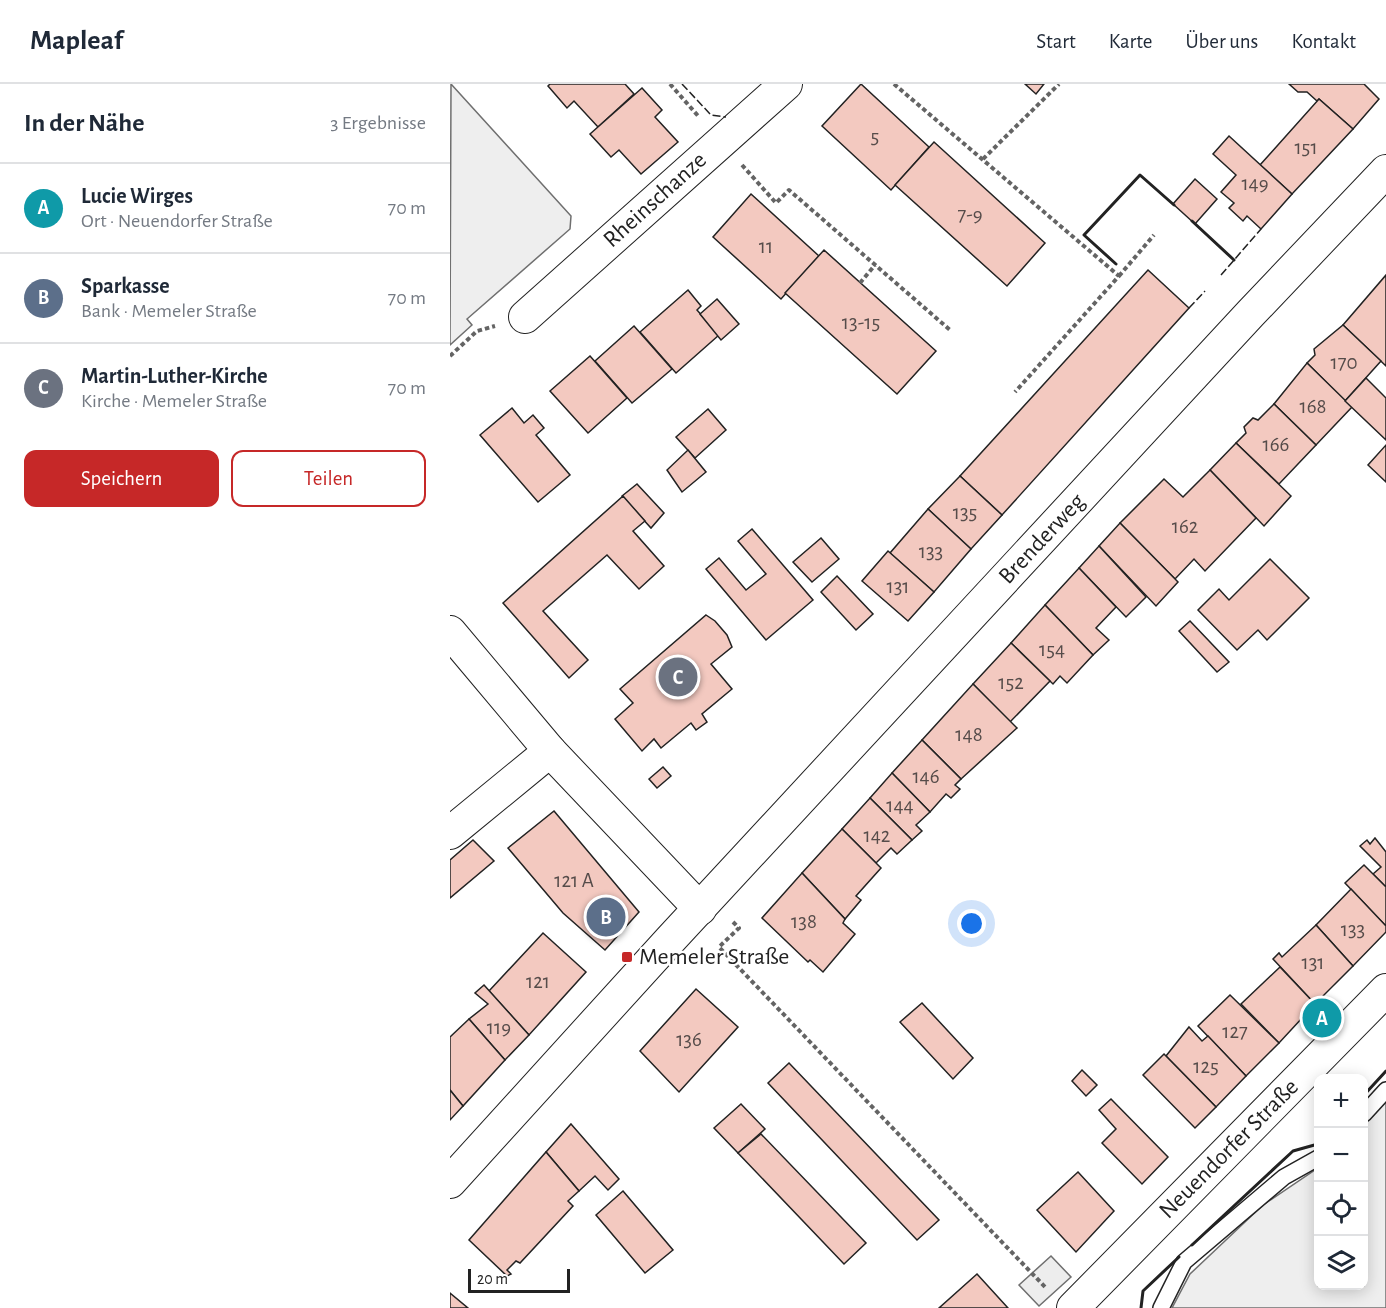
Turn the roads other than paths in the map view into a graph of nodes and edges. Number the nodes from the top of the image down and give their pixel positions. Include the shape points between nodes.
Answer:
1 (786, 84) edge
2 (1386, 171) edge
3 (525, 317) road end
4 (450, 632) edge
5 (550, 751) junction
6 (450, 833) edge
7 (705, 904) junction
8 (1386, 990) edge
9 (1386, 1090) edge
10 (1368, 1110) edge
11 (1314, 1160) edge
12 (450, 1182) edge
13 (1063, 1302) edge
14 (1161, 1308) edge

1 - 3 street, Rheinschanze
2 - 7 street, Brenderweg
4 - 5 street
5 - 6 street
5 - 7 street
7 - 12 street, Brenderweg
8 - 13 street, Neuendorfer Straße
9 - 10 lane
11 - 14 lane via 1284,1177 1184,1262

